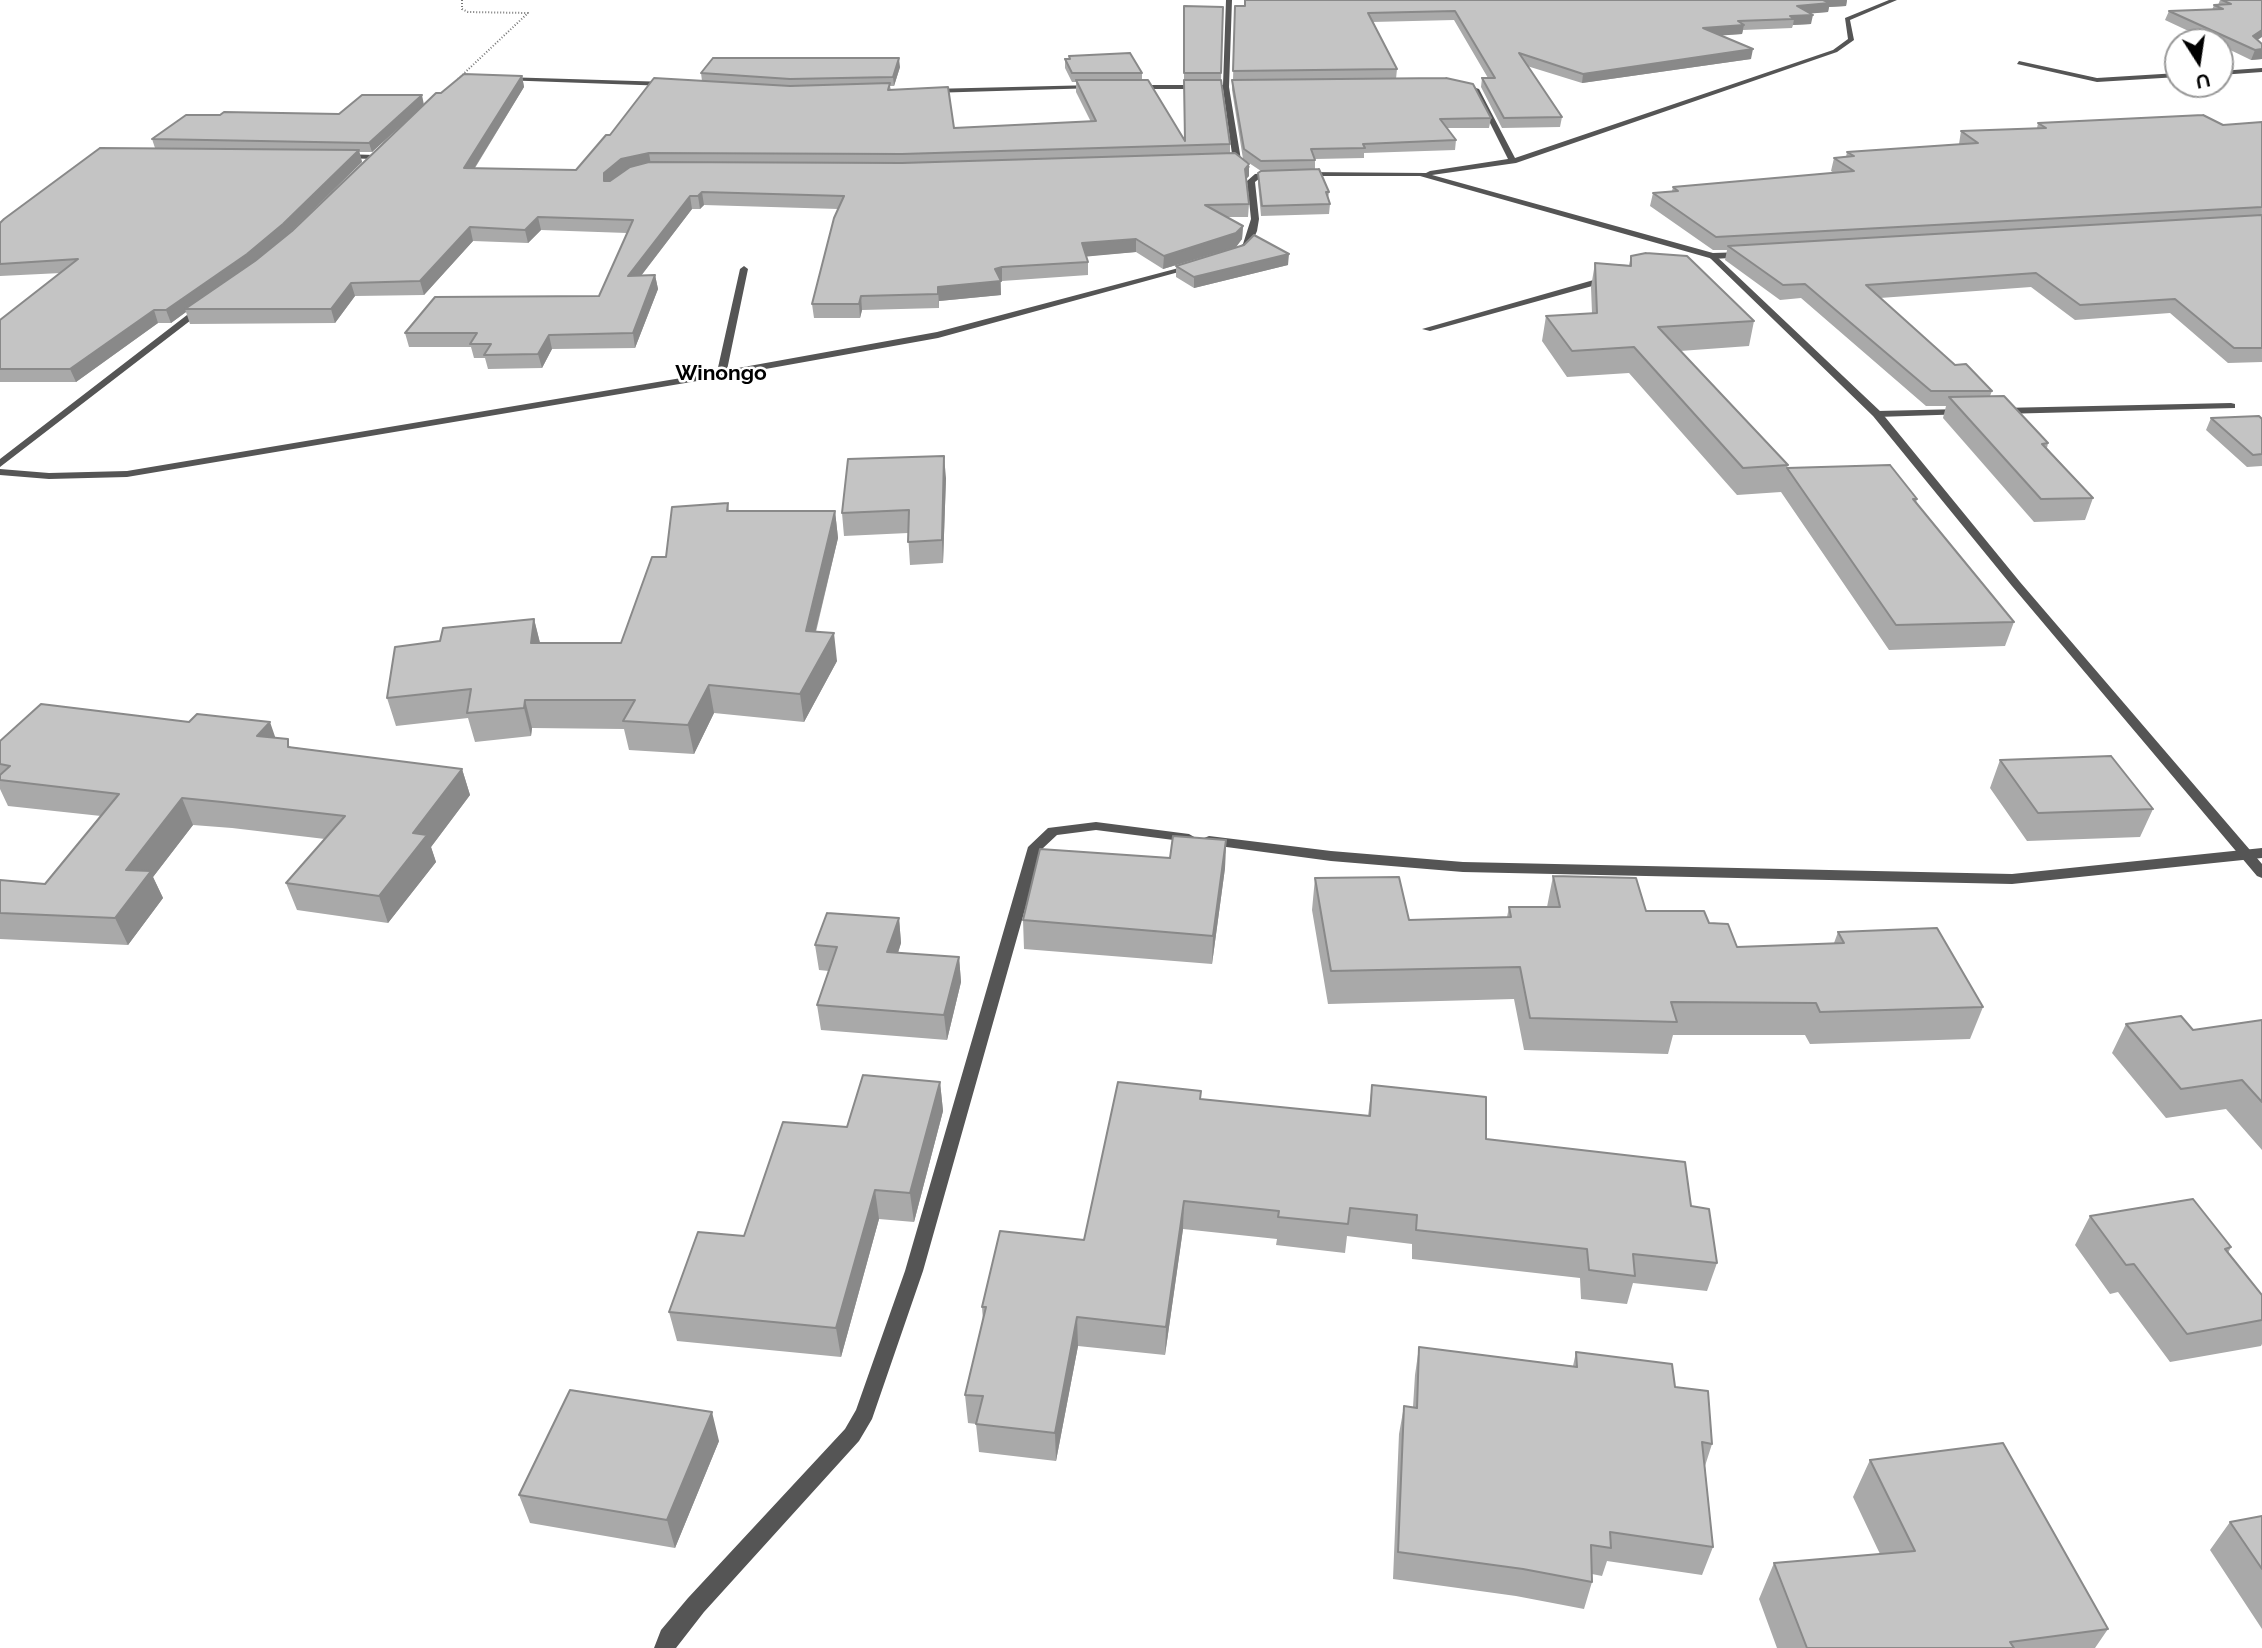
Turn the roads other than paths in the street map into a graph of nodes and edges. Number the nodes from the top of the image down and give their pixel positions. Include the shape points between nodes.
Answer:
1 (1229, 0) edge
2 (1894, 0) edge
3 (2019, 63) dead end
4 (2262, 70) edge
5 (2234, 72) edge
6 (2164, 76) edge
7 (458, 79) edge
8 (1445, 83) edge
9 (679, 85) edge
10 (1240, 85) edge
11 (1226, 86) junction
12 (1105, 87) edge
13 (1119, 87) edge
14 (921, 91) edge
15 (385, 148) edge
16 (334, 156) edge
17 (375, 157) junction
18 (1224, 161) edge
19 (1237, 161) junction
20 (1513, 161) junction
21 (366, 166) edge
22 (1420, 174) junction
23 (1258, 176) junction
24 (1230, 254) edge
25 (1758, 255) edge
26 (1714, 257) junction
27 (1690, 263) edge
28 (1199, 265) edge
29 (744, 269) dead end
30 (1627, 275) edge
31 (215, 298) edge
32 (1427, 329) dead end
33 (721, 374) junction
34 (2231, 406) dead end
35 (1973, 412) edge
36 (1986, 412) edge
37 (1877, 414) junction
38 (0, 464) edge
39 (0, 472) edge
40 (2244, 852) junction
41 (2262, 853) edge
42 (2262, 873) edge
43 (665, 1648) edge

1 - 11 street
2 - 20 street via 1847,19 1851,40 1835,51
3 - 6 street via 2097,80
4 - 5 street
7 - 9 street
8 - 20 street via 1477,90
10 - 11 street
11 - 13 street
11 - 19 street
12 - 14 street
15 - 17 street
16 - 17 street
17 - 21 street
18 - 19 street
19 - 23 street
20 - 22 street
22 - 23 street
22 - 26 street
23 - 24 street via 1251,181 1253,231 1247,246
25 - 26 street
26 - 27 street
26 - 37 street
28 - 33 street via 938,335
29 - 33 street
30 - 32 street
31 - 38 street
33 - 39 street via 127,474
34 - 36 street
35 - 37 street
37 - 40 street
40 - 41 street
40 - 42 street
40 - 43 street via 2012,879 1666,873 1462,867 1096,827 1053,831 1035,848 914,1271 865,1413 852,1435 696,1605

